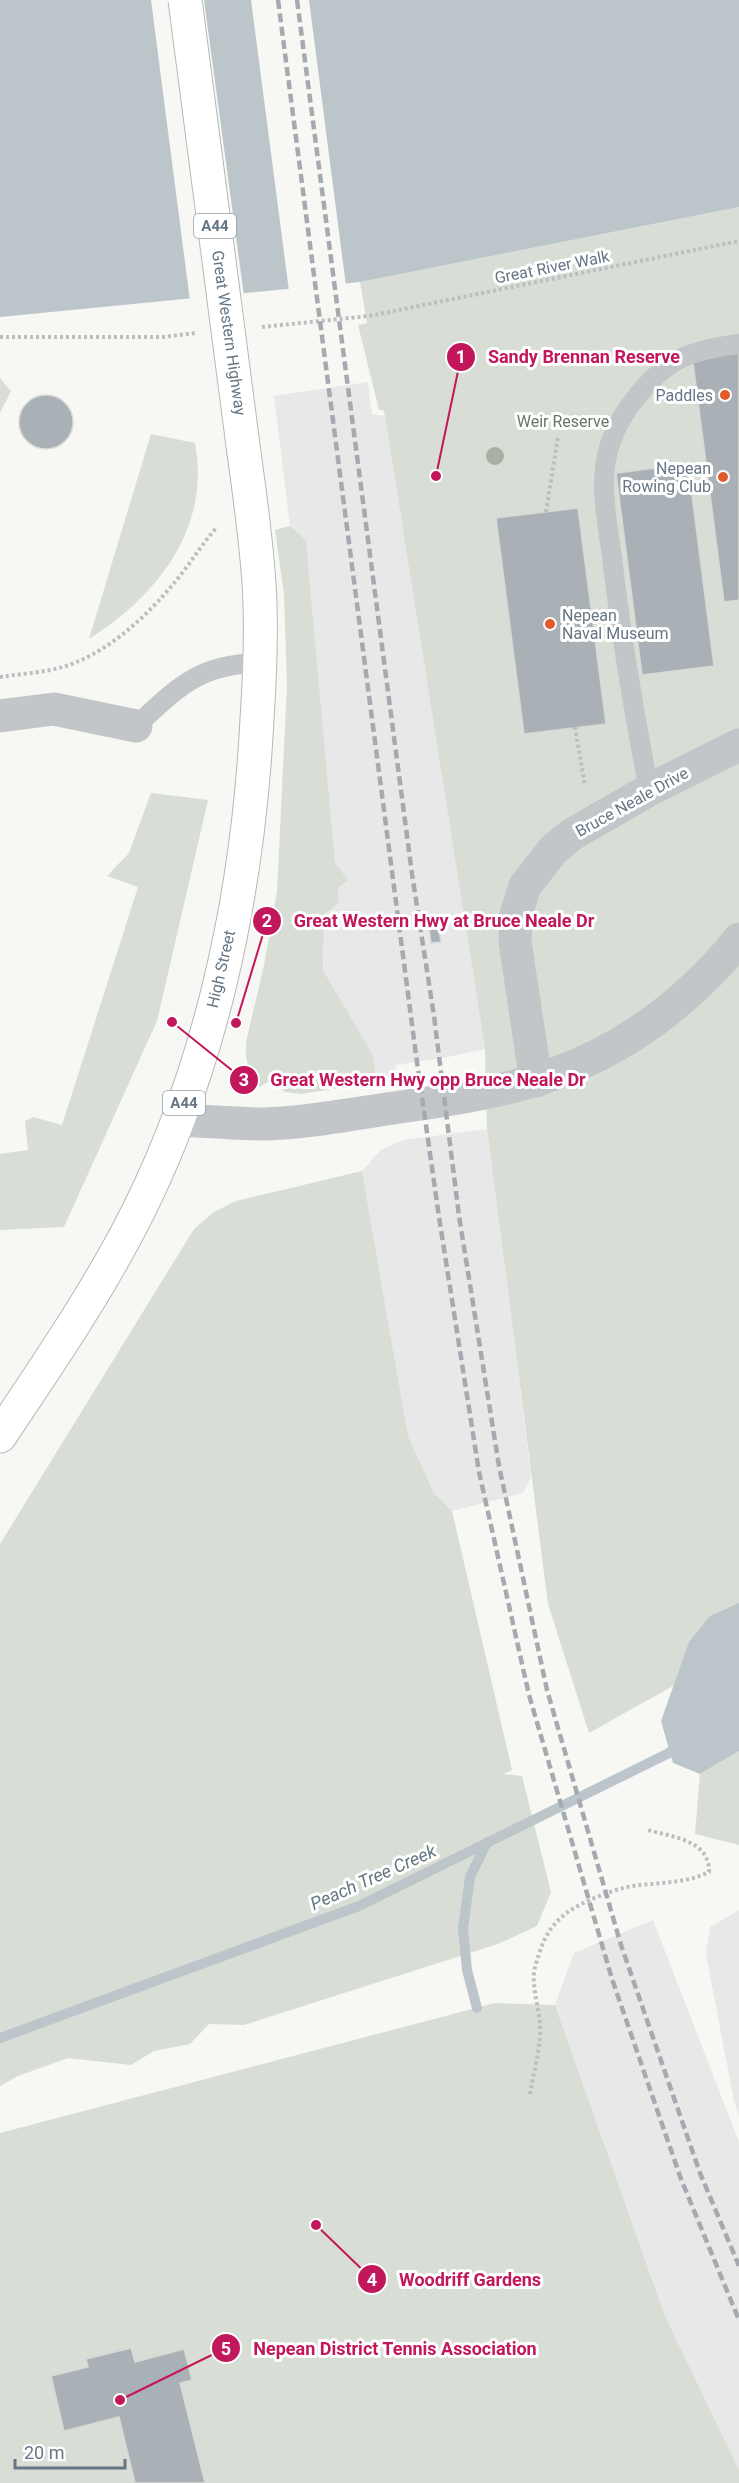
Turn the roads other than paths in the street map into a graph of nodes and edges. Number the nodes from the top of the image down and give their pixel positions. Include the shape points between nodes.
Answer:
1 (185, 0) edge
2 (739, 344) edge
3 (244, 453) joint
4 (260, 663) junction
5 (0, 716) edge
6 (136, 726) joint
7 (739, 745) edge
8 (649, 790) junction
9 (739, 939) edge
10 (536, 1081) junction
11 (179, 1120) junction
12 (0, 1436) edge

1 - 3 highway, Great Western Highway / A44, bridge
2 - 8 lane via 685,357 666,368 633,402 609,445 605,502
3 - 4 highway, High Street / A44 via 259,583
4 - 6 lane via 215,668 202,674 172,692
4 - 11 highway, High Street / A44 via 254,778 242,874 221,979
5 - 6 street via 54,709
7 - 8 street, Bruce Neale Drive
8 - 10 street, Bruce Neale Drive via 592,822 553,850 525,886 516,914 514,942
9 - 10 street via 703,980 638,1033 568,1071
10 - 11 street via 462,1098 278,1123
11 - 12 highway, High Street / A44 via 126,1236 80,1315

